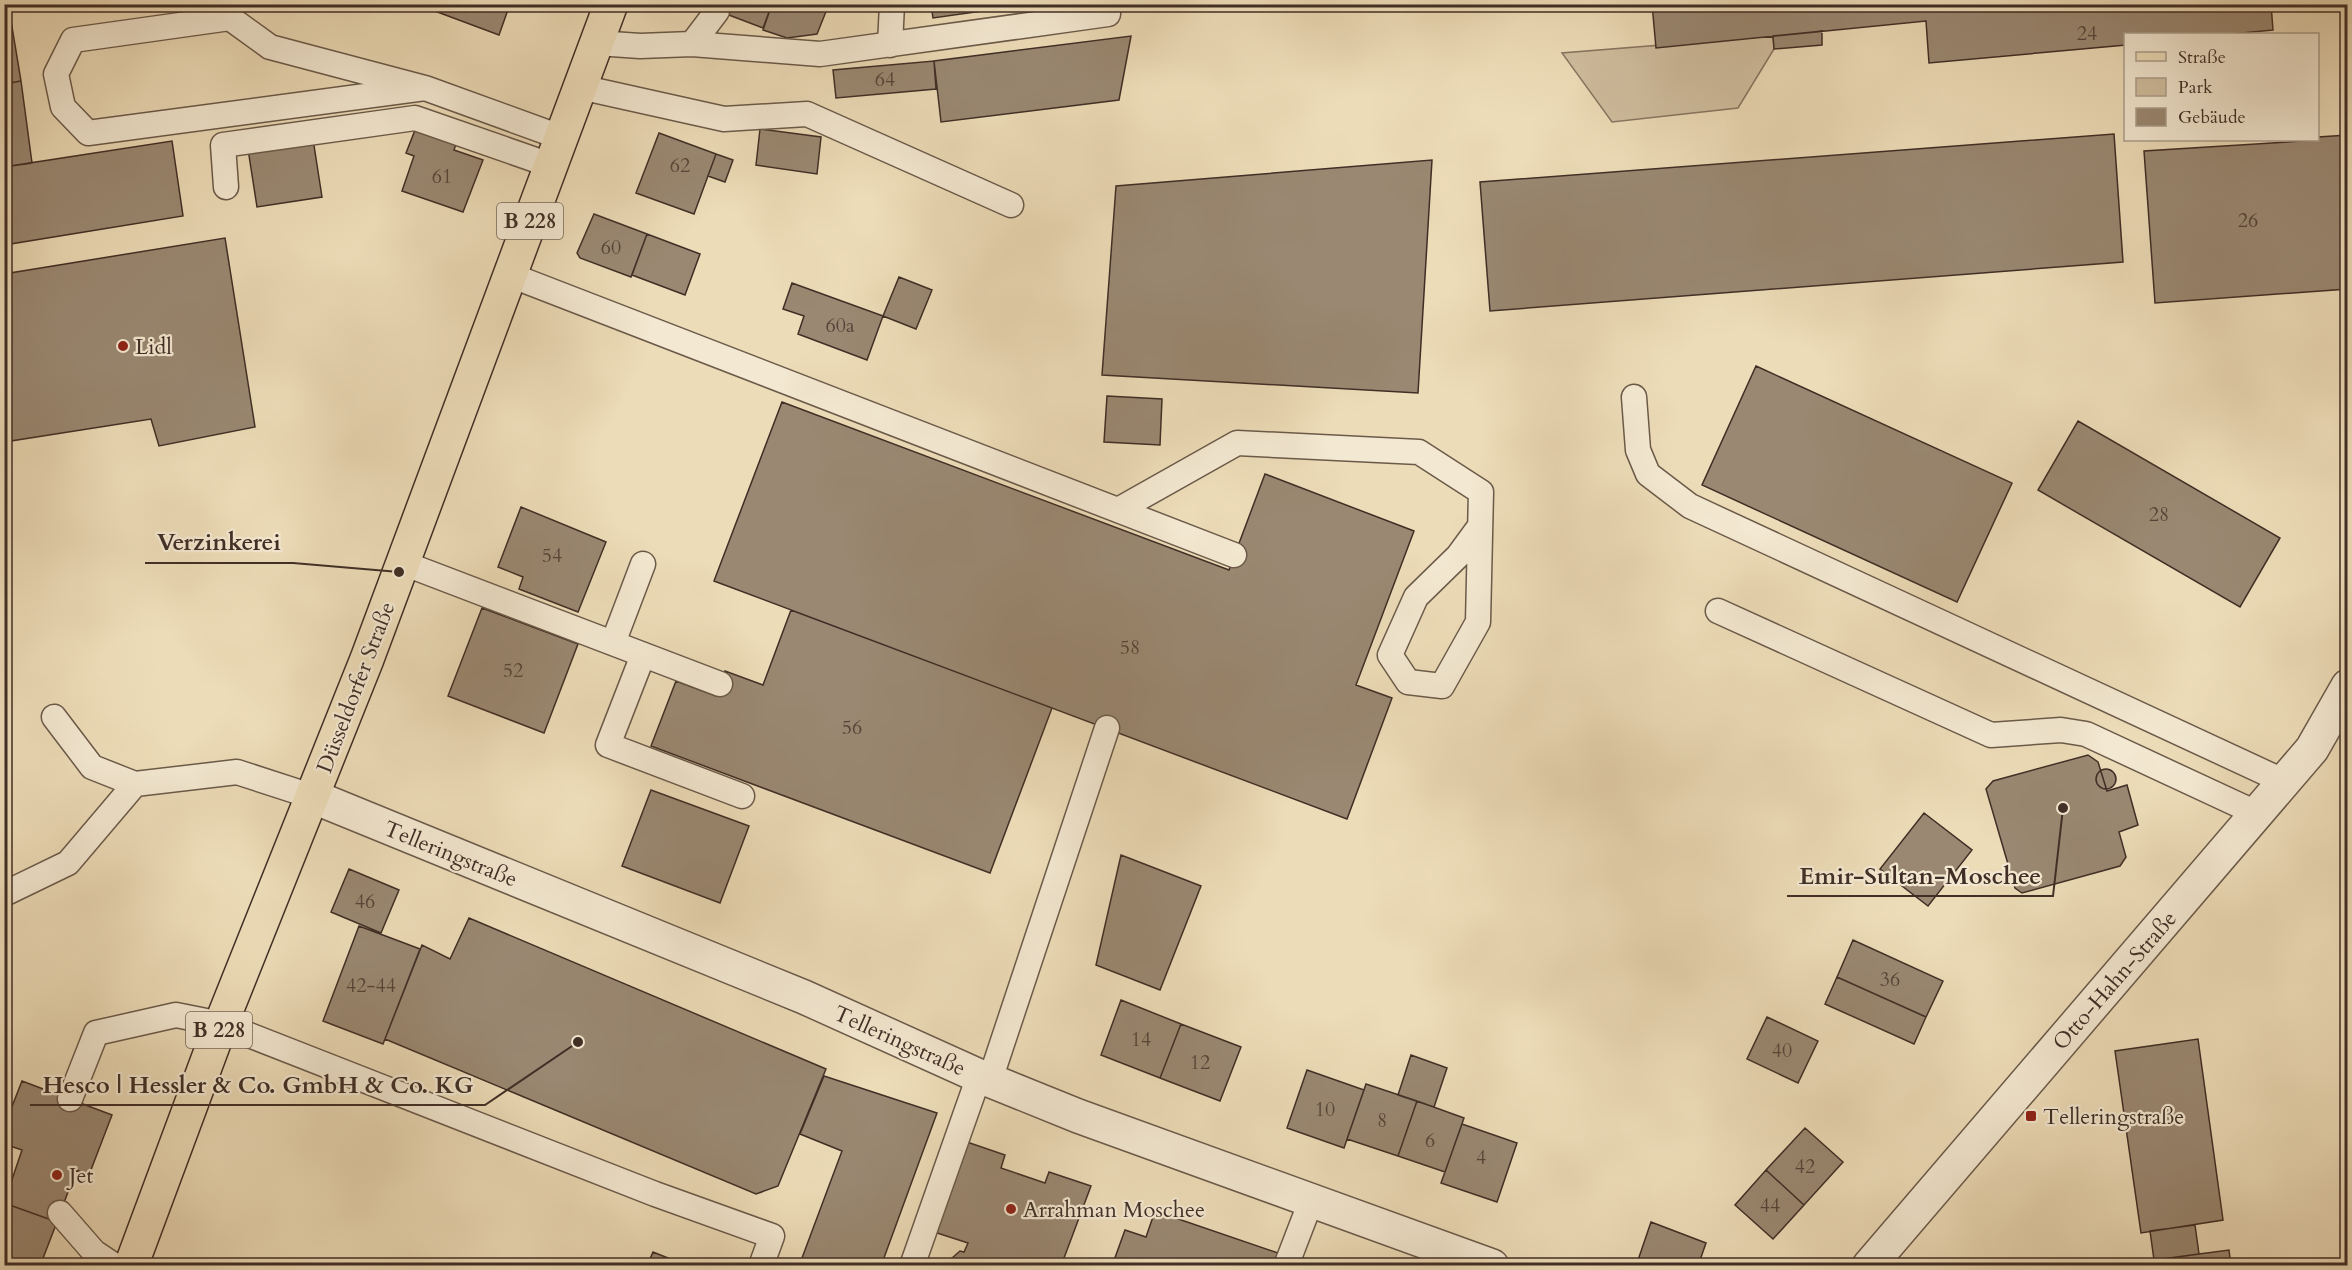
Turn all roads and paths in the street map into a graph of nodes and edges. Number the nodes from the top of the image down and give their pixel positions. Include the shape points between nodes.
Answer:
1 (611, 4) edge
2 (892, 4) edge
3 (717, 10) dead end
4 (1108, 14) dead end
5 (597, 43) junction
6 (692, 44) junction
7 (890, 45) junction
8 (580, 87) junction
9 (425, 88) junction
10 (555, 151) junction
11 (226, 186) dead end
12 (1011, 205) dead end
13 (510, 275) junction
14 (1634, 397) dead end
15 (1118, 510) junction
16 (1480, 526) junction
17 (1234, 555) dead end
18 (403, 563) junction
19 (643, 564) dead end
20 (1718, 611) dead end
21 (613, 643) junction
22 (643, 655) junction
23 (720, 684) dead end
24 (2348, 686) edge
25 (54, 717) dead end
26 (1107, 729) dead end
27 (2283, 781) junction
28 (135, 784) junction
29 (742, 796) dead end
30 (314, 797) junction
31 (2256, 813) junction
32 (4, 894) edge
33 (221, 1024) junction
34 (984, 1078) junction
35 (70, 1099) dead end
36 (1311, 1201) junction
37 (60, 1213) dead end
38 (115, 1266) edge
39 (130, 1266) edge
40 (761, 1266) edge
41 (912, 1266) edge
42 (1286, 1266) edge
43 (1492, 1266) edge
44 (1869, 1266) edge

1 - 5 main road, Düsseldorfer Straße / B 228
2 - 7 lane
3 - 6 lane
4 - 7 lane
5 - 6 lane
5 - 8 main road, Düsseldorfer Straße / B 228
6 - 7 lane via 820,54
8 - 10 main road, Düsseldorfer Straße / B 228
8 - 12 lane via 724,119 807,114
9 - 9 lane via 88,133 63,107 56,74 73,40 230,18 270,47
9 - 10 lane
10 - 11 lane via 415,118 223,145
10 - 13 main road, Düsseldorfer Straße / B 228
13 - 15 lane
13 - 18 main road, Düsseldorfer Straße / B 228
14 - 27 lane via 1638,450 1648,474 1690,506
15 - 16 lane via 1237,443 1419,452 1481,492
15 - 17 lane
16 - 16 lane via 1478,622 1442,686 1408,682 1390,655 1416,597 1458,556
18 - 21 lane
18 - 30 main road, Düsseldorfer Straße / B 228
19 - 21 lane
20 - 31 lane via 1991,735 2061,730 2086,734
21 - 22 lane
22 - 23 lane
22 - 29 lane via 608,744
24 - 27 street, Otto-Hahn-Straße via 2312,749
25 - 28 lane via 92,767
26 - 34 lane
27 - 31 street, Otto-Hahn-Straße
28 - 30 lane via 237,772
28 - 32 lane via 68,863
30 - 33 main road, Düsseldorfer Straße / B 228
30 - 34 street, Telleringstraße via 804,997
31 - 44 street, Otto-Hahn-Straße
33 - 35 lane via 176,1015 96,1033
33 - 39 main road, Düsseldorfer Straße / B 228
33 - 40 lane via 772,1236
34 - 36 street, Telleringstraße
34 - 41 lane
36 - 42 lane
36 - 43 street, Telleringstraße
37 - 38 lane via 94,1252

